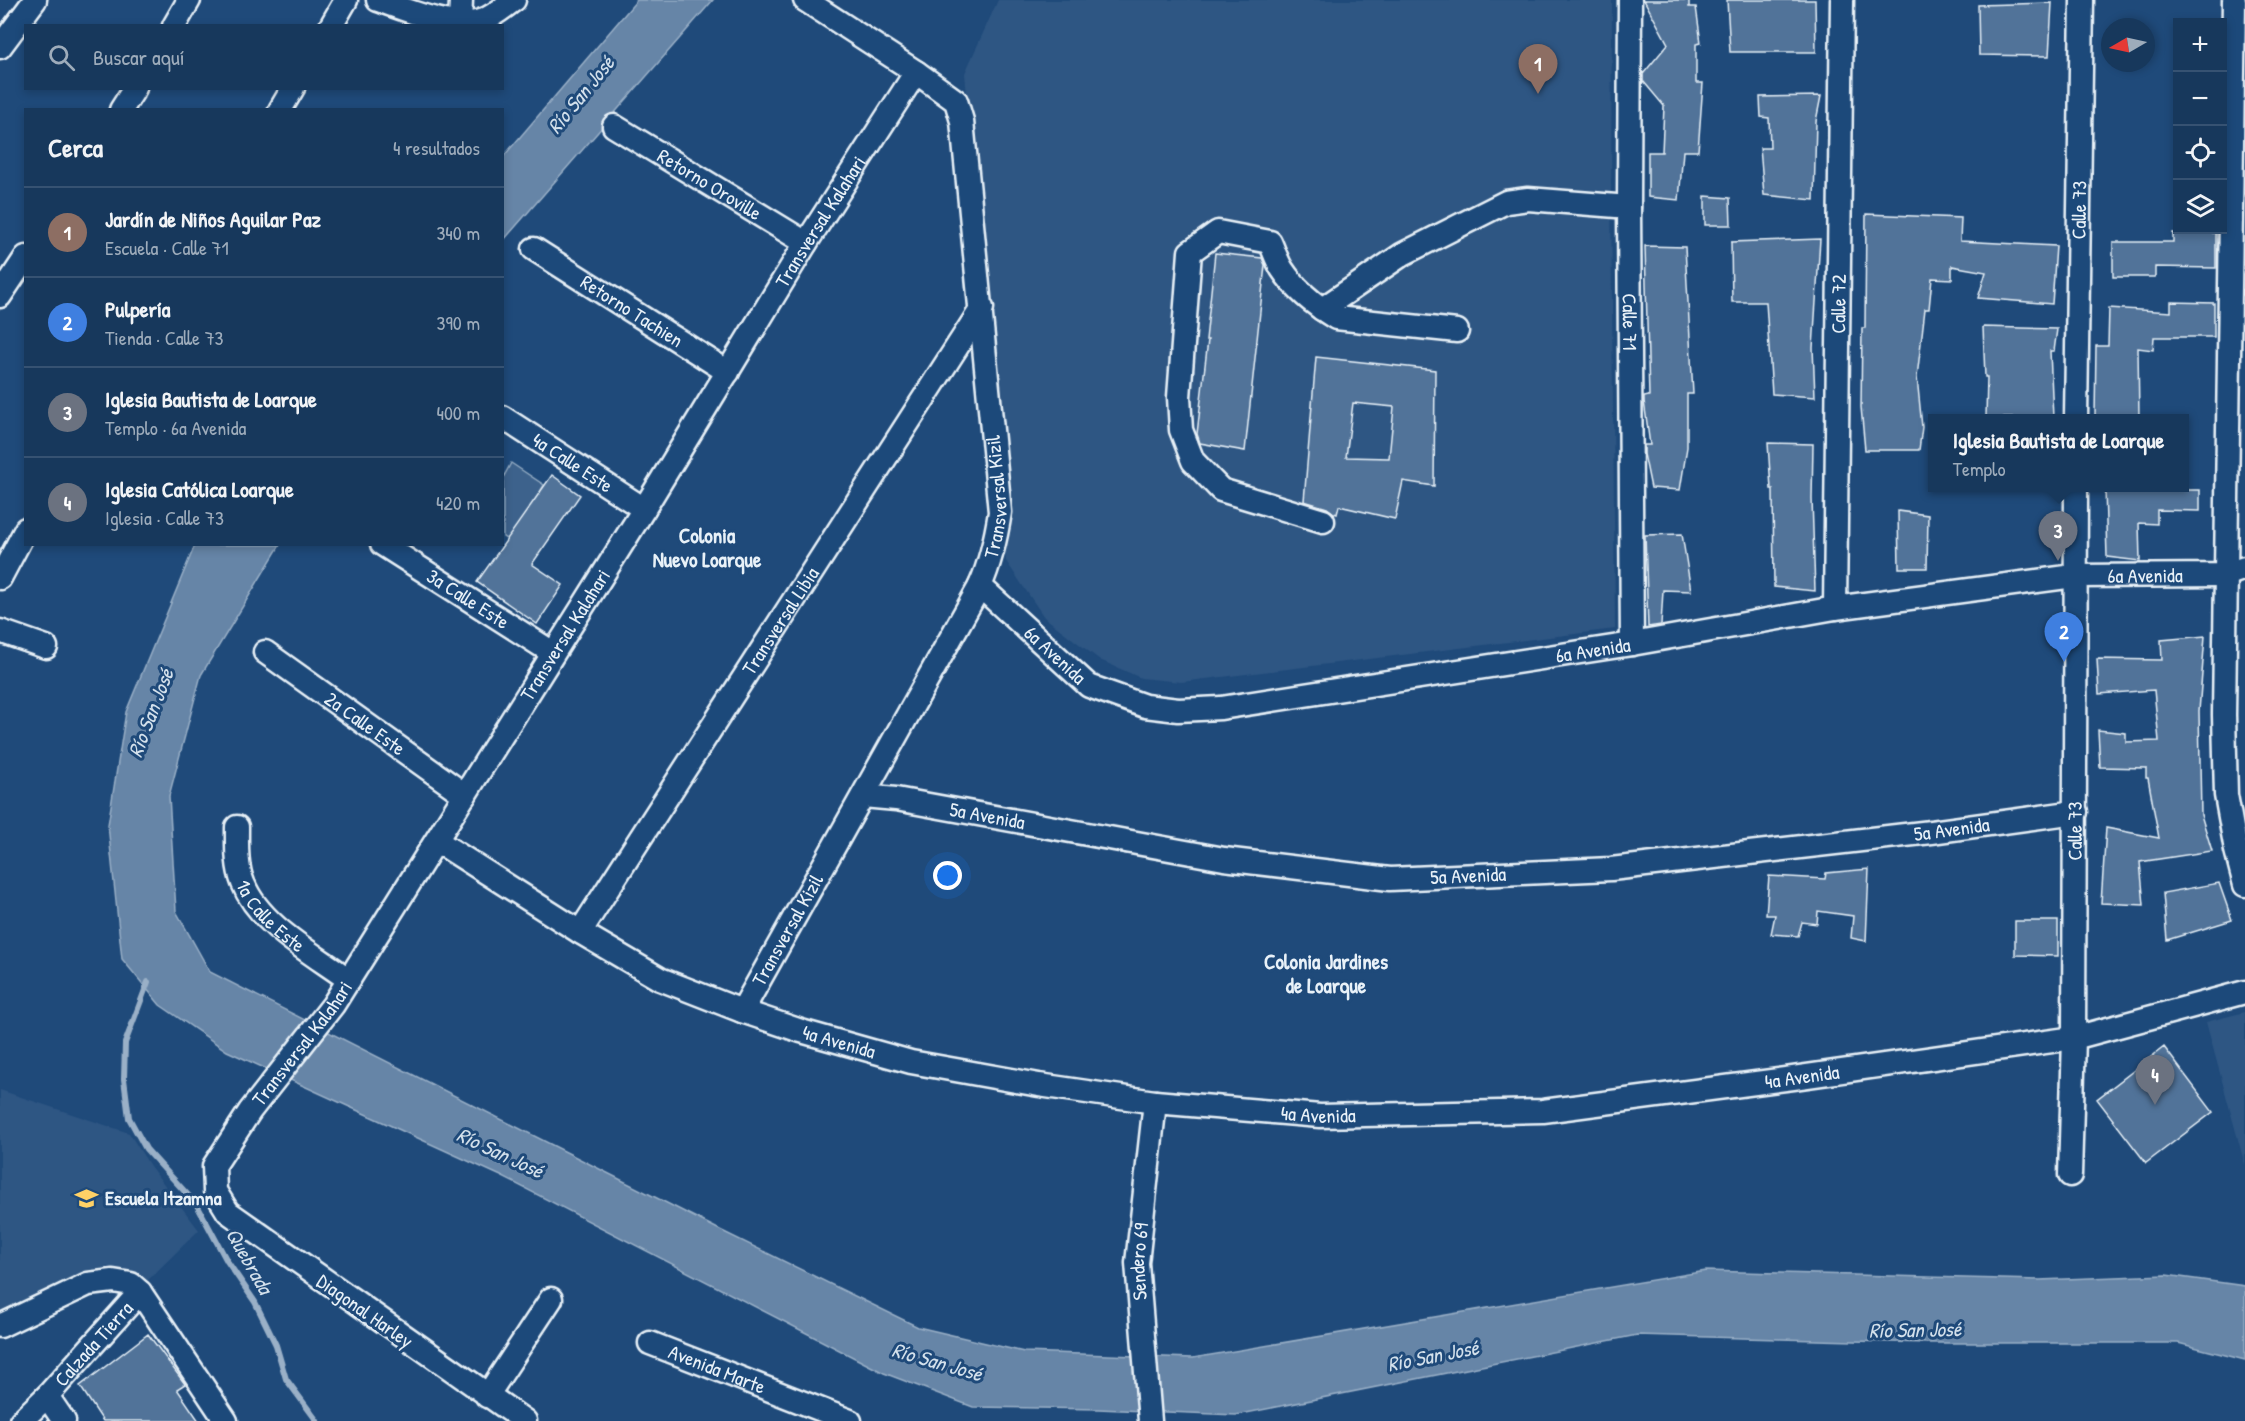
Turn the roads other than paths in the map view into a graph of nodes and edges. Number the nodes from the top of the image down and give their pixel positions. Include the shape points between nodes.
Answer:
1 (34, 0) edge
2 (189, 0) edge
3 (346, 0) edge
4 (378, 0) edge
5 (461, 0) edge
6 (514, 0) edge
7 (806, 0) edge
8 (1630, 0) edge
9 (1842, 0) edge
10 (2082, 0) edge
11 (2234, 0) edge
12 (460, 23) junction
13 (175, 24) edge
14 (332, 24) edge
15 (0, 47) edge
16 (916, 72) junction
17 (134, 90) edge
18 (292, 90) edge
19 (122, 108) edge
20 (281, 108) edge
21 (614, 126) dead end
22 (1629, 207) junction
23 (806, 243) junction
24 (534, 249) dead end
25 (24, 260) edge
26 (0, 296) edge
27 (981, 308) junction
28 (1322, 309) junction
29 (1457, 331) dead end
30 (728, 372) junction
31 (2076, 414) edge
32 (504, 418) edge
33 (2076, 492) edge
34 (644, 509) junction
35 (1323, 521) dead end
36 (24, 533) edge
37 (385, 546) edge
38 (2235, 572) edge
39 (2074, 576) junction
40 (0, 578) edge
41 (980, 586) junction
42 (1835, 608) junction
43 (0, 631) edge
44 (1632, 644) junction
45 (46, 647) dead end
46 (265, 652) dead end
47 (553, 653) junction
48 (465, 795) junction
49 (863, 796) junction
50 (2076, 812) junction
51 (237, 827) dead end
52 (437, 841) junction
53 (2245, 885) edge
54 (580, 932) junction
55 (349, 980) junction
56 (2245, 992) edge
57 (742, 1011) junction
58 (2074, 1038) junction
59 (1155, 1102) junction
60 (2070, 1175) dead end
61 (215, 1191) joint
62 (140, 1292) junction
63 (551, 1299) dead end
64 (0, 1326) edge
65 (650, 1343) dead end
66 (47, 1396) junction
67 (488, 1396) junction
68 (21, 1421) edge
69 (64, 1421) edge
70 (226, 1421) edge
71 (525, 1421) edge
72 (850, 1421) edge
73 (1150, 1421) edge

1 - 15 street
2 - 13 street
3 - 14 street
4 - 12 street via 422,16
5 - 12 street
6 - 12 street via 480,22
7 - 16 street, Transversal Kizil
8 - 22 street, Calle 71
9 - 42 street, Calle 72
10 - 31 street, Calle 73
11 - 38 street
16 - 23 street, Transversal Kalahari
16 - 27 street, Transversal Kizil via 956,101 962,121
17 - 19 street
18 - 20 street
21 - 23 street, Retorno Oroville
22 - 28 street via 1528,199 1506,202 1403,254
22 - 44 street, Calle 71
23 - 30 street, Transversal Kalahari
24 - 30 street, Retorno Tachien
25 - 26 street
27 - 41 street, Transversal Kizil via 1000,512 993,552
27 - 54 street, Transversal Libia
28 - 29 street via 1336,318
28 - 35 street via 1281,268 1270,242 1218,232 1190,252 1179,397 1181,430 1193,461 1221,490
30 - 34 street, Transversal Kalahari
32 - 34 street, 4a Calle Este
33 - 39 street, Calle 73
34 - 47 street, Transversal Kalahari
36 - 40 street
37 - 47 street, 3a Calle Este
38 - 39 street, 6a Avenida
38 - 53 street via 2224,715 2226,795
39 - 42 street, 6a Avenida
39 - 50 street, Calle 73
41 - 44 street, 6a Avenida via 1089,686 1145,706 1178,710 1221,708
41 - 49 street, Transversal Kizil
42 - 44 street, 6a Avenida
43 - 45 street
46 - 48 street, 2a Calle Este
47 - 48 street, Transversal Kalahari
48 - 52 street, Transversal Kalahari
49 - 50 street, 5a Avenida via 1224,859 1390,879 1611,869
49 - 57 street, Transversal Kizil
50 - 58 street, Calle 73
51 - 55 street, 1a Calle Este via 236,850 242,882 256,908
52 - 54 street, 4a Avenida
52 - 55 street, Transversal Kalahari
54 - 57 street, 4a Avenida via 660,979
55 - 61 street, Transversal Kalahari via 250,1111 214,1167
56 - 58 street, 4a Avenida
57 - 59 street, 4a Avenida via 912,1062
58 - 59 street, 4a Avenida via 1543,1111 1320,1116
58 - 60 street, Calle 73
59 - 73 street, Sendero 69 via 1137,1263
61 - 67 street, Diagonal Harley via 228,1212
62 - 64 street via 131,1284 113,1281 88,1284
62 - 66 street, Calzada Tierra
62 - 70 street
63 - 67 street
65 - 72 street, Avenida Marte
66 - 68 street, Calzada Tierra
66 - 69 street
67 - 71 street, Diagonal Harley

